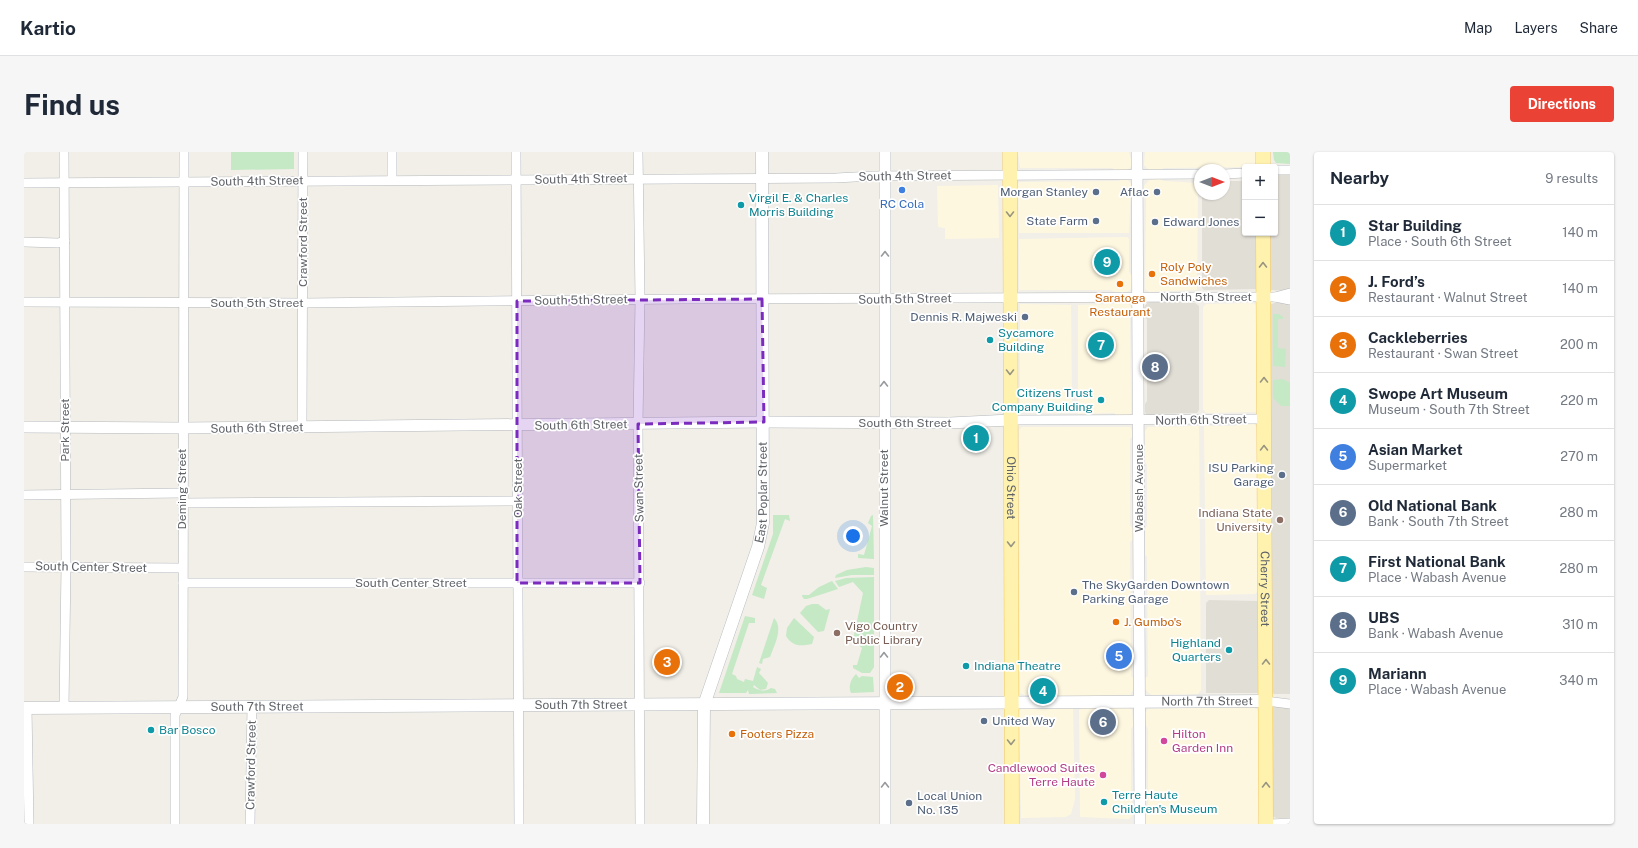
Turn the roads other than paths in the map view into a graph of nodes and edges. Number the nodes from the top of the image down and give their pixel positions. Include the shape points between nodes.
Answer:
1 (64, 152) edge
2 (184, 152) edge
3 (303, 152) edge
4 (392, 152) edge
5 (516, 152) edge
6 (638, 152) edge
7 (762, 152) edge
8 (885, 152) edge
9 (1010, 152) edge
10 (1137, 152) edge
11 (1263, 152) edge
12 (1263, 164) edge
13 (1278, 170) edge
14 (1290, 170) edge
15 (1242, 173) edge
16 (1194, 174) edge
17 (1230, 174) edge
18 (1010, 175) junction
19 (1137, 175) junction
20 (885, 176) junction
21 (639, 178) junction
22 (762, 178) junction
23 (303, 180) junction
24 (392, 180) junction
25 (516, 180) junction
26 (184, 182) junction
27 (24, 183) edge
28 (64, 183) junction
29 (1263, 236) edge
30 (64, 241) junction
31 (24, 242) edge
32 (1290, 293) edge
33 (1138, 297) junction
34 (1269, 297) junction
35 (1010, 298) junction
36 (762, 299) junction
37 (885, 299) junction
38 (640, 300) junction
39 (1290, 300) edge
40 (517, 301) junction
41 (24, 302) edge
42 (65, 303) junction
43 (183, 303) junction
44 (302, 303) junction
45 (1010, 420) junction
46 (1264, 420) junction
47 (1139, 421) junction
48 (764, 422) junction
49 (884, 423) junction
50 (638, 424) junction
51 (518, 425) junction
52 (65, 426) junction
53 (24, 427) edge
54 (302, 427) junction
55 (182, 428) junction
56 (24, 495) edge
57 (65, 495) junction
58 (182, 498) junction
59 (518, 501) junction
60 (66, 566) junction
61 (24, 567) edge
62 (182, 568) junction
63 (183, 583) junction
64 (517, 583) junction
65 (640, 583) junction
66 (1290, 697) edge
67 (1271, 701) junction
68 (884, 703) junction
69 (1139, 703) junction
70 (1011, 704) junction
71 (1290, 704) edge
72 (638, 705) junction
73 (704, 705) junction
74 (252, 706) junction
75 (518, 706) junction
76 (64, 707) junction
77 (179, 707) junction
78 (26, 708) edge
79 (1290, 823) edge
80 (29, 824) edge
81 (175, 824) edge
82 (250, 824) edge
83 (519, 824) edge
84 (640, 824) edge
85 (703, 824) edge
86 (885, 824) edge
87 (1012, 824) edge
88 (1140, 824) edge
89 (1266, 824) edge
90 (1272, 824) edge

1 - 28 street, Park Street
2 - 26 street, Deming Street
3 - 23 street, Crawford Street
4 - 24 street
5 - 25 street, Oak Street
6 - 21 street, Swan Street
7 - 22 main road, East Poplar Street
8 - 20 street, Walnut Street
9 - 18 main road, Ohio Street
10 - 19 street, Wabash Avenue
11 - 12 main road
13 - 14 street
15 - 17 street
16 - 19 street, South 4th Street
18 - 19 street, South 4th Street
18 - 20 street, South 4th Street
18 -> 35 main road, Ohio Street
19 - 33 street, Wabash Avenue
20 - 22 street, South 4th Street
37 -> 20 street, Walnut Street
21 - 22 street, South 4th Street
21 - 25 street, South 4th Street
21 - 38 street, Swan Street
22 - 36 main road, East Poplar Street
23 - 24 street, South 4th Street
23 - 26 street, South 4th Street
23 - 44 street, Crawford Street
24 - 25 street, South 4th Street
25 - 40 street, Oak Street
26 - 28 street, South 4th Street
26 - 43 street, Deming Street
27 - 28 street, South 4th Street
28 - 30 street, Park Street
34 -> 29 main road, Cherry Street
30 - 31 street
30 - 42 street, Park Street
32 - 34 street, North 5th Street
33 - 34 street, North 5th Street
33 - 35 street, South 5th Street
33 - 47 street, Wabash Avenue
34 - 39 street, North 5th Street
46 -> 34 main road, Cherry Street
35 - 37 street, South 5th Street
35 -> 45 main road, Ohio Street
36 - 37 street, South 5th Street
36 - 38 street, South 5th Street
36 - 48 main road, East Poplar Street
49 -> 37 street, Walnut Street
38 - 40 street, South 5th Street
38 - 50 street, Swan Street
40 - 44 street, South 5th Street
40 - 51 street, Oak Street
41 - 42 street, South 5th Street
42 - 43 street, South 5th Street
42 - 52 street, Park Street
43 - 44 street, South 5th Street
43 - 55 street, Deming Street
44 - 54 street, Crawford Street
45 - 47 street, South 6th Street
45 - 49 street, South 6th Street via 950,424
45 -> 70 main road, Ohio Street
46 - 47 street, North 6th Street
67 -> 46 main road, Cherry Street
47 - 69 street, Wabash Avenue
48 - 49 street, South 6th Street
48 - 50 street, South 6th Street
48 - 73 main road, East Poplar Street via 762,534
68 -> 49 street, Walnut Street
50 - 51 street, South 6th Street
50 - 65 street, Swan Street
51 - 54 street, South 6th Street
51 - 59 street, Oak Street
52 - 53 street, South 6th Street
52 - 55 street, South 6th Street
52 - 57 street, Park Street
54 - 55 street, South 6th Street
55 - 58 street, Deming Street
56 - 57 street
57 - 58 street
57 - 60 street, Park Street
58 - 59 street
58 - 62 street, Deming Street
59 - 64 street, Oak Street
60 - 61 street, South Center Street
60 - 62 street, South Center Street
60 - 76 street, Park Street
62 - 63 street, Deming Street
63 - 64 street, South Center Street
63 - 77 street, Deming Street via 183,696
64 - 65 street, South Center Street
64 - 75 street, Oak Street
65 - 72 street, Swan Street
66 - 67 street, North 7th Street
67 - 69 main road, North 7th Street
67 - 71 street, North 7th Street
89 -> 67 main road, Cherry Street
68 - 70 main road, South 7th Street
68 - 73 main road, South 7th Street
86 -> 68 street, Walnut Street
69 - 70 main road, South 7th Street
69 - 88 street, Wabash Avenue
70 -> 87 main road, Ohio Street
72 - 73 main road, South 7th Street
72 - 75 main road, South 7th Street
72 - 84 street, Swan Street
73 - 85 main road, East Poplar Street
74 - 75 main road, South 7th Street
74 - 77 main road, South 7th Street
74 - 82 street, Crawford Street
75 - 83 street, Oak Street
76 - 77 main road, South 7th Street
76 - 78 main road, South 7th Street
77 - 81 street, Deming Street via 175,715
78 - 80 street
79 - 90 street

